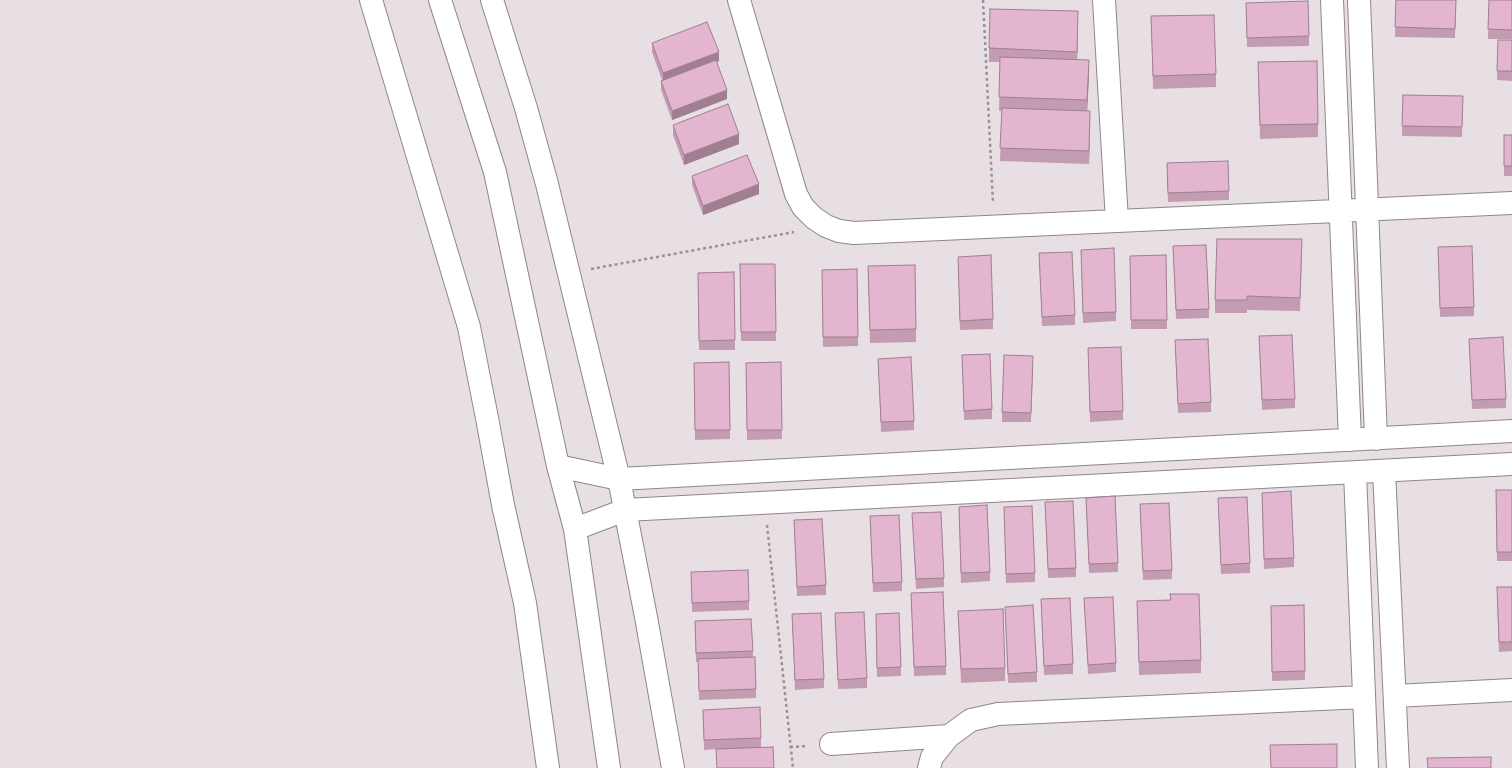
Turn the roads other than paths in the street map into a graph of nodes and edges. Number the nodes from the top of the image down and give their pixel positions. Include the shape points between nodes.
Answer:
1 (371, 0) edge
2 (440, 0) edge
3 (492, 0) edge
4 (739, 0) edge
5 (1104, 0) edge
6 (1332, 0) edge
7 (1359, 0) edge
8 (1512, 203) edge
9 (1368, 211) junction
10 (1341, 212) junction
11 (1117, 221) junction
12 (1512, 431) edge
13 (1376, 439) junction
14 (1350, 440) junction
15 (1512, 464) edge
16 (558, 466) junction
17 (1384, 471) junction
18 (1355, 472) junction
19 (619, 479) junction
20 (625, 510) junction
21 (575, 529) junction
22 (1512, 690) edge
23 (1395, 696) junction
24 (1364, 697) junction
25 (949, 736) junction
26 (831, 744) dead end
27 (548, 768) edge
28 (609, 768) edge
29 (673, 768) edge
30 (929, 768) edge
31 (1367, 768) edge
32 (1398, 768) edge

1 - 27 street via 469,327 503,505 525,603
2 - 16 street via 495,172
3 - 19 street via 526,108
4 - 11 street via 796,194 803,207 826,226 854,233
5 - 11 street
6 - 10 street
7 - 9 street
8 - 9 street
9 - 10 street
9 - 13 street
10 - 11 street
10 - 14 street
12 - 13 street
13 - 14 street
14 - 19 street
15 - 17 street
16 - 19 street
16 - 21 street
17 - 18 street
17 - 23 street
18 - 20 street
18 - 24 street
19 - 20 street
20 - 21 street
20 - 29 street
21 - 28 street
22 - 23 street
23 - 32 street
24 - 25 street via 998,714 971,720
24 - 31 street
25 - 26 street
25 - 30 street via 932,757

